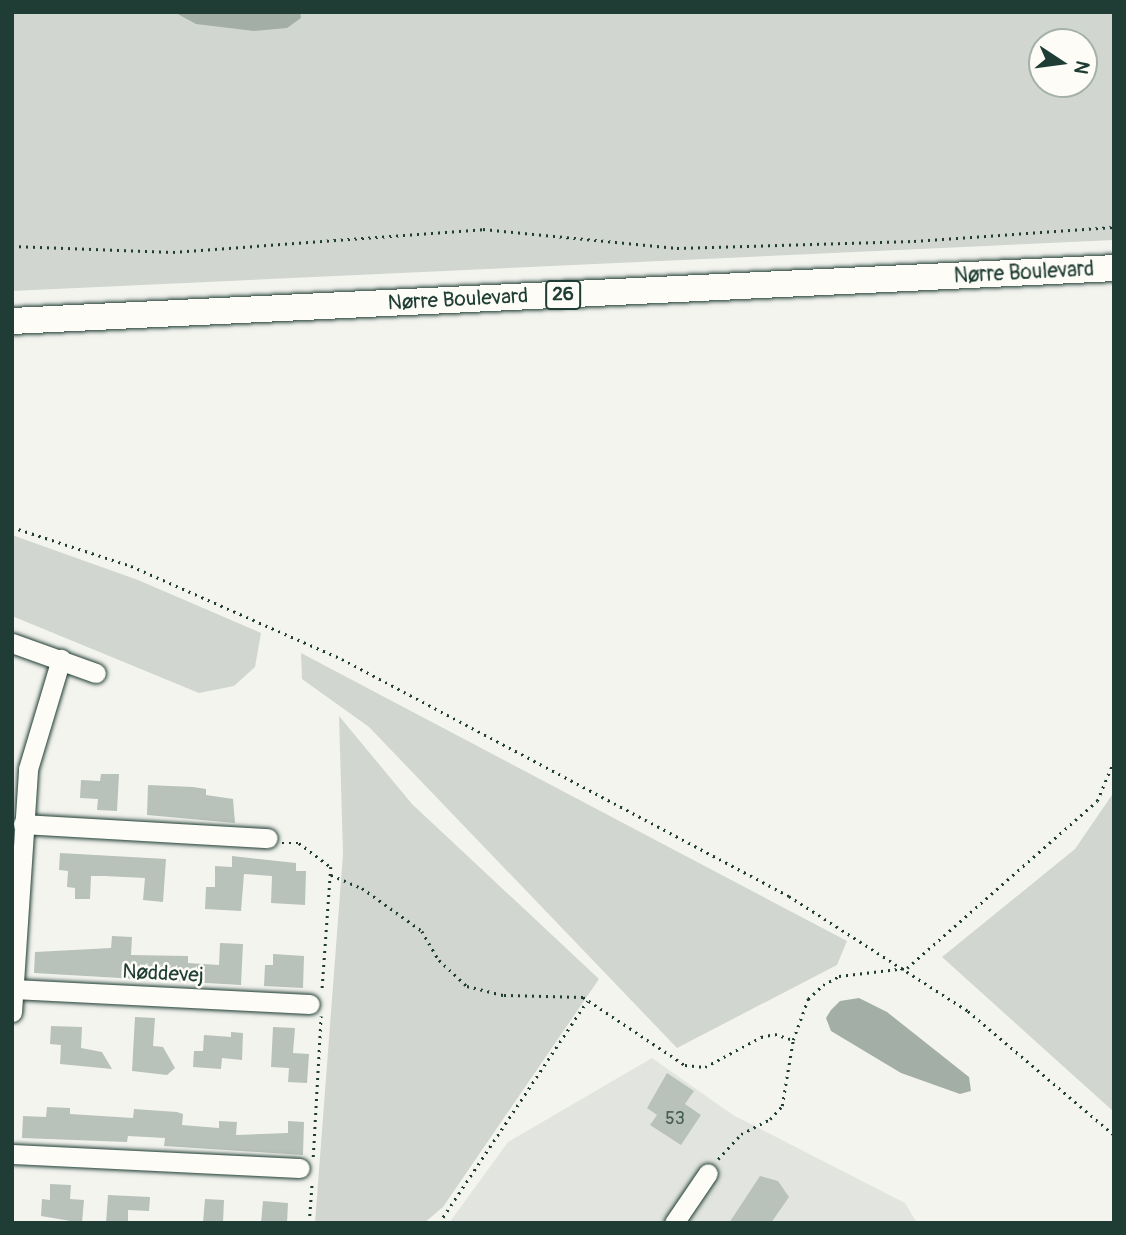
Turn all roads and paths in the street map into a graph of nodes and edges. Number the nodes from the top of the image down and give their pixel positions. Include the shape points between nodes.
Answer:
1 (1114, 227) edge
2 (12, 246) edge
3 (1114, 268) edge
4 (12, 321) edge
5 (12, 527) edge
6 (12, 643) edge
7 (61, 659) junction
8 (96, 673) dead end
9 (1114, 761) edge
10 (23, 824) junction
11 (268, 838) dead end
12 (17, 859) edge
13 (331, 875) dead end
14 (907, 968) junction
15 (13, 989) edge
16 (587, 1001) junction
17 (310, 1004) dead end
18 (12, 1012) edge
19 (793, 1040) junction
20 (1114, 1135) edge
21 (12, 1154) edge
22 (300, 1168) dead end
23 (708, 1173) joint
24 (439, 1223) edge
25 (674, 1223) edge

1 - 2 path via 914,241 677,248 483,229 173,252
3 - 4 highway, Nørre Boulevard / 26
5 - 14 path via 131,566 342,659 789,896
6 - 7 street
7 - 8 street
7 - 10 street via 36,736
9 - 14 path via 1097,801
10 - 11 street
10 - 12 street
12 - 15 street
13 - 16 path via 362,888 422,931 439,960 467,986 503,996 579,997
14 - 19 path via 839,976 823,985 808,999
14 - 20 path via 1039,1067
15 - 17 street, Nøddevej
15 - 18 street
16 - 19 path via 685,1065 705,1067 761,1037 775,1034
16 - 24 path
19 - 23 path via 782,1106 725,1148
21 - 22 street
23 - 25 street

